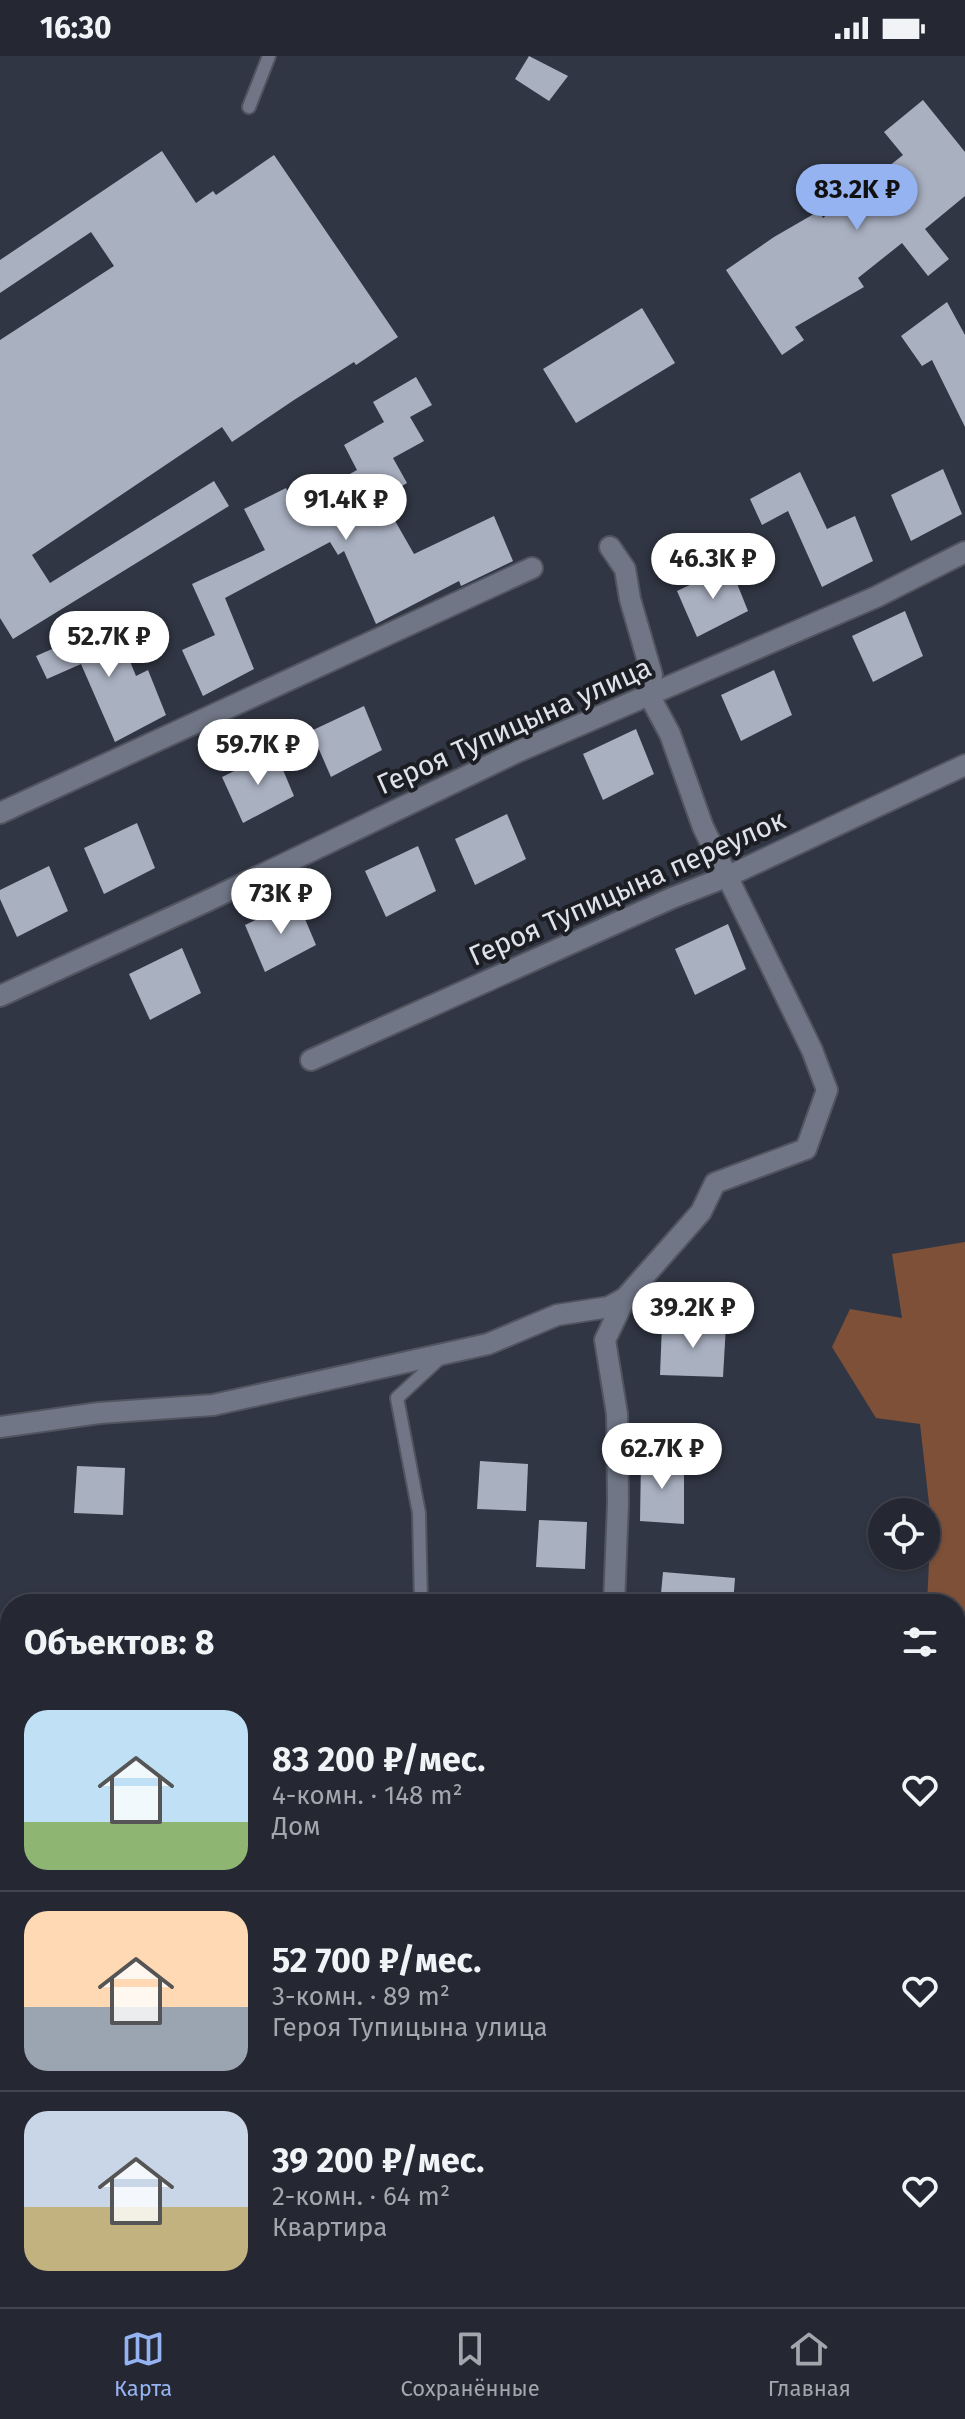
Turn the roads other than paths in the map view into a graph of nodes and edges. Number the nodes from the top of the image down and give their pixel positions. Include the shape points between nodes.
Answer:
1 (269, 56) edge
2 (249, 107) dead end
3 (610, 547) dead end
4 (965, 552) edge
5 (532, 568) dead end
6 (649, 695) junction
7 (965, 765) edge
8 (0, 813) edge
9 (726, 877) junction
10 (0, 996) edge
11 (311, 1060) dead end
12 (625, 1298) junction
13 (442, 1356) junction
14 (0, 1427) edge
15 (421, 1594) edge
16 (614, 1594) edge

1 - 2 lane
3 - 6 street via 625,569 652,675
4 - 6 street, Героя Тупицына улица via 876,597
5 - 8 street
6 - 9 street via 670,734
6 - 10 street, Героя Тупицына улица
7 - 9 street, Героя Тупицына переулок
9 - 11 street, Героя Тупицына переулок
9 - 12 street via 827,1090 806,1149 715,1183 701,1212
12 - 13 street via 609,1307 557,1315 488,1344
12 - 16 street via 605,1340 617,1414
13 - 14 street via 213,1405
13 - 15 lane via 397,1398 419,1513

